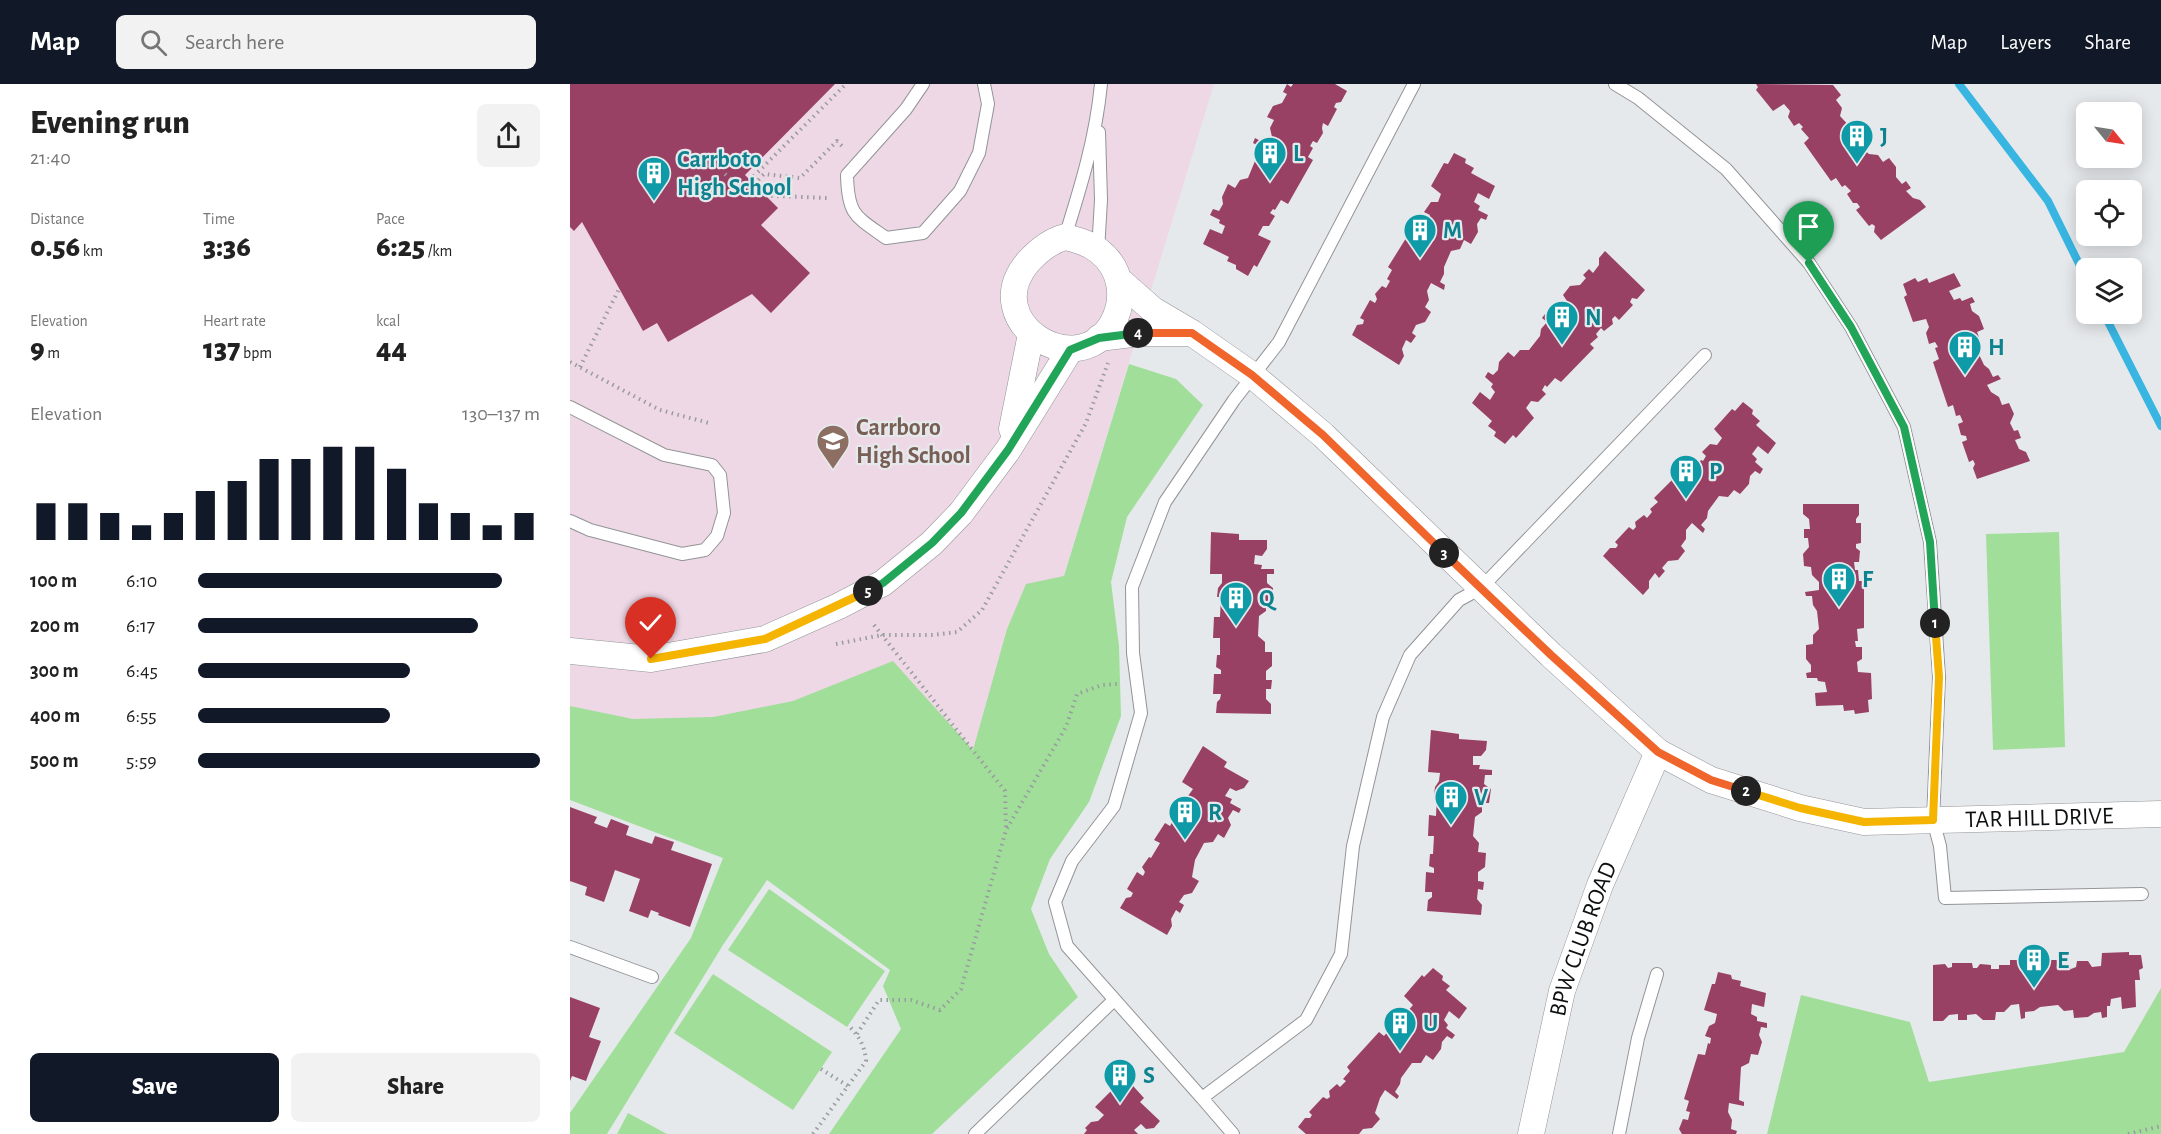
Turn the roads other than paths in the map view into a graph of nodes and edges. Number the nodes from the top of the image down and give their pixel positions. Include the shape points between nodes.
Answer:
1 (923, 84) edge
2 (984, 84) edge
3 (1101, 84) edge
4 (1414, 84) edge
5 (1615, 84) edge
6 (1099, 109) junction
7 (1065, 237) junction
8 (1098, 251) junction
9 (1119, 280) junction
10 (1192, 333) junction
11 (1031, 334) junction
12 (1070, 350) junction
13 (1104, 350) junction
14 (1704, 355) dead end
15 (1252, 375) junction
16 (570, 407) edge
17 (1008, 450) junction
18 (570, 521) edge
19 (1481, 588) junction
20 (570, 651) edge
21 (1658, 752) junction
22 (2161, 814) edge
23 (1933, 820) junction
24 (2142, 894) dead end
25 (570, 947) edge
26 (1657, 974) dead end
27 (652, 977) dead end
28 (1114, 1000) junction
29 (1202, 1098) junction
30 (975, 1134) edge
31 (1233, 1134) edge
32 (1531, 1134) edge
33 (1619, 1134) edge

1 - 2 lane via 847,176 848,199 855,216 886,238 923,233 960,191 979,153 988,104
3 - 6 lane
4 - 15 lane via 1279,342
5 - 23 lane via 1638,98 1726,170 1809,263 1851,327 1904,427 1930,542 1939,677
6 - 7 lane via 1087,169
6 - 8 lane
7 - 8 street
7 - 11 street via 1032,258 1014,285 1014,303
8 - 9 street
9 - 10 street, TAR HILL DRIVE via 1152,310
9 - 13 street via 1118,312
10 - 13 street via 1140,333
10 - 15 street, TAR HILL DRIVE
11 - 12 street via 1044,343
11 - 17 street
12 - 13 street
12 - 17 street
14 - 19 lane
15 - 19 street, TAR HILL DRIVE via 1323,435
15 - 28 lane via 1165,502 1132,587 1133,653 1141,713 1114,806 1072,861 1055,902 1066,946
16 - 18 lane via 664,455 712,465 720,475 724,513 717,536 705,550 682,554
17 - 20 street via 961,513 932,543 883,583 839,606 765,639 651,659
19 - 21 street, TAR HILL DRIVE
19 - 29 lane via 1459,600 1410,655 1383,717 1353,846 1341,954 1306,1020
21 - 23 street, TAR HILL DRIVE via 1711,780 1800,808 1864,822
21 - 32 street, BPW CLUB ROAD via 1600,885 1562,991
22 - 23 street, TAR HILL DRIVE
23 - 24 lane via 1946,898
25 - 27 lane
26 - 33 lane via 1638,1038
28 - 29 lane
28 - 30 lane
29 - 31 lane

